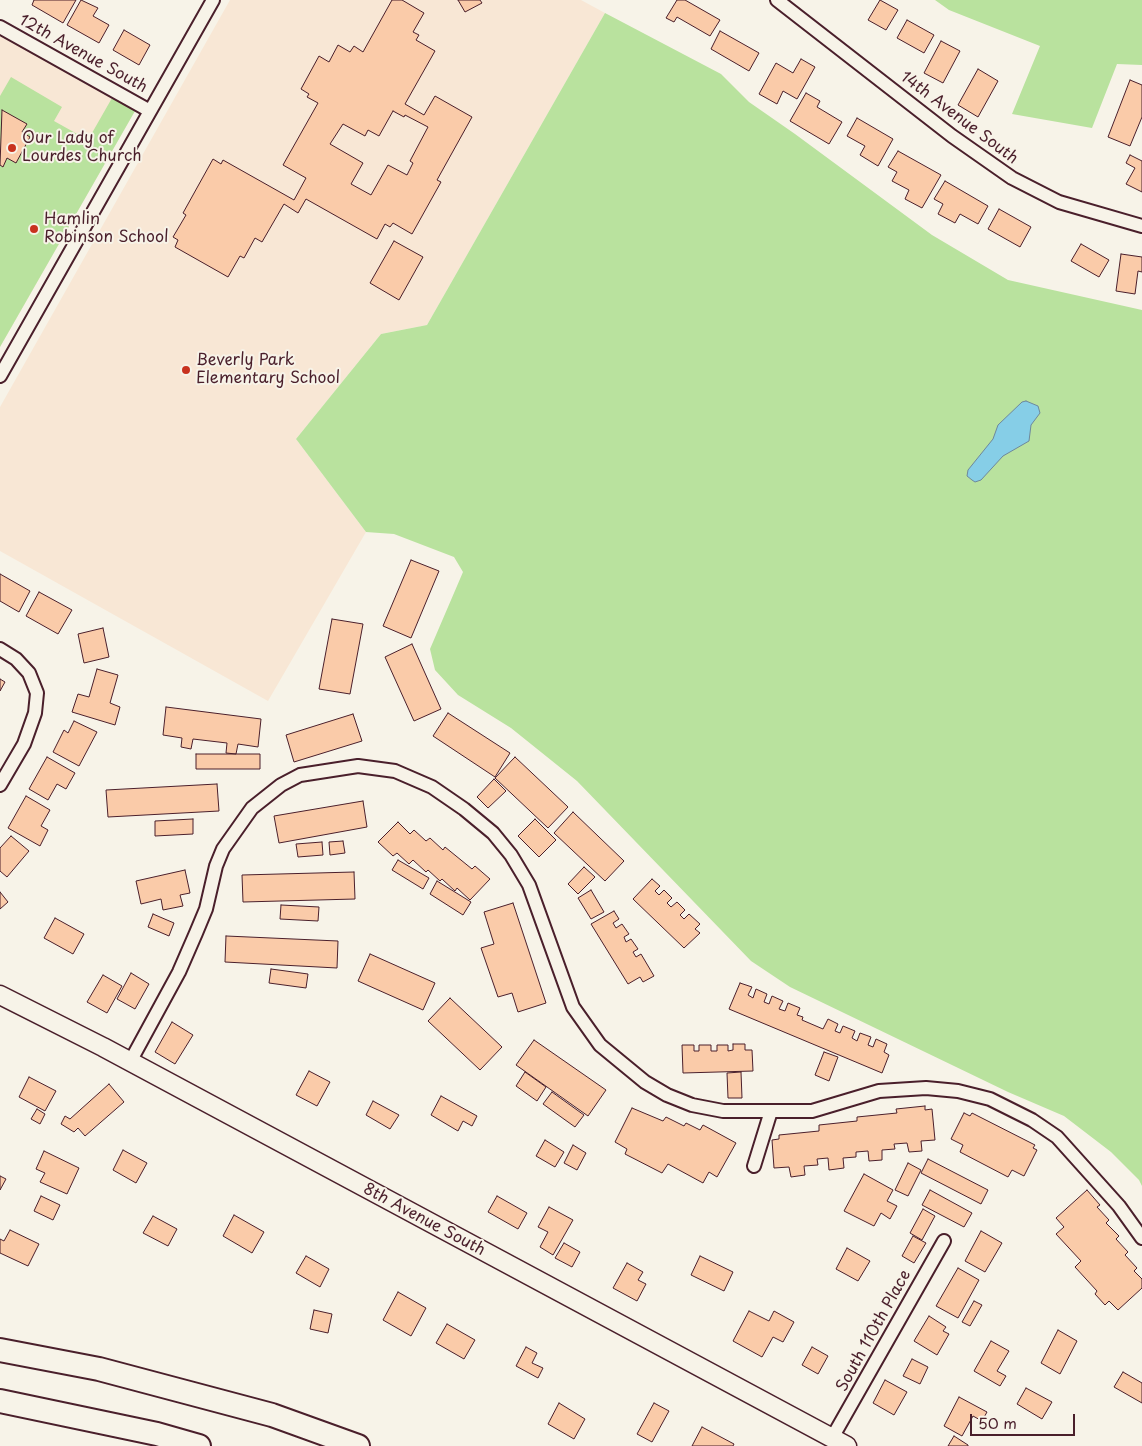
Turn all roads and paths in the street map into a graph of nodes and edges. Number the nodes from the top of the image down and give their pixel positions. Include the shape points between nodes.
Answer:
1 (213, 0) edge
2 (777, 0) edge
3 (0, 26) edge
4 (150, 111) junction
5 (1142, 226) edge
6 (0, 376) edge
7 (0, 649) edge
8 (0, 785) edge
9 (0, 995) edge
10 (130, 1062) junction
11 (771, 1111) junction
12 (754, 1166) dead end
13 (1142, 1238) edge
14 (944, 1241) dead end
15 (0, 1350) edge
16 (207, 1399) junction
17 (0, 1401) edge
18 (840, 1442) edge
19 (199, 1446) edge
20 (328, 1446) edge
21 (358, 1446) edge

1 - 4 street
2 - 5 street, 14th Avenue South via 952,136 1012,178 1059,202
3 - 4 street, 12th Avenue South
4 - 6 street
7 - 8 street via 29,673 37,693 35,713 24,744
9 - 10 street, 8th Avenue South
10 - 11 street via 196,934 223,849 247,815 281,785 300,775 358,766 395,771 432,788 492,833 511,855 529,885 573,1008 600,1045 617,1060 659,1091 692,1105 723,1111
10 - 18 street, 8th Avenue South
11 - 12 street
11 - 13 street via 812,1111 878,1091 926,1088 990,1099 1032,1120 1056,1137 1119,1206
14 - 18 street, South 110th Place
15 - 16 highway via 100,1369
16 - 20 highway
16 - 21 highway via 272,1415
17 - 19 highway

